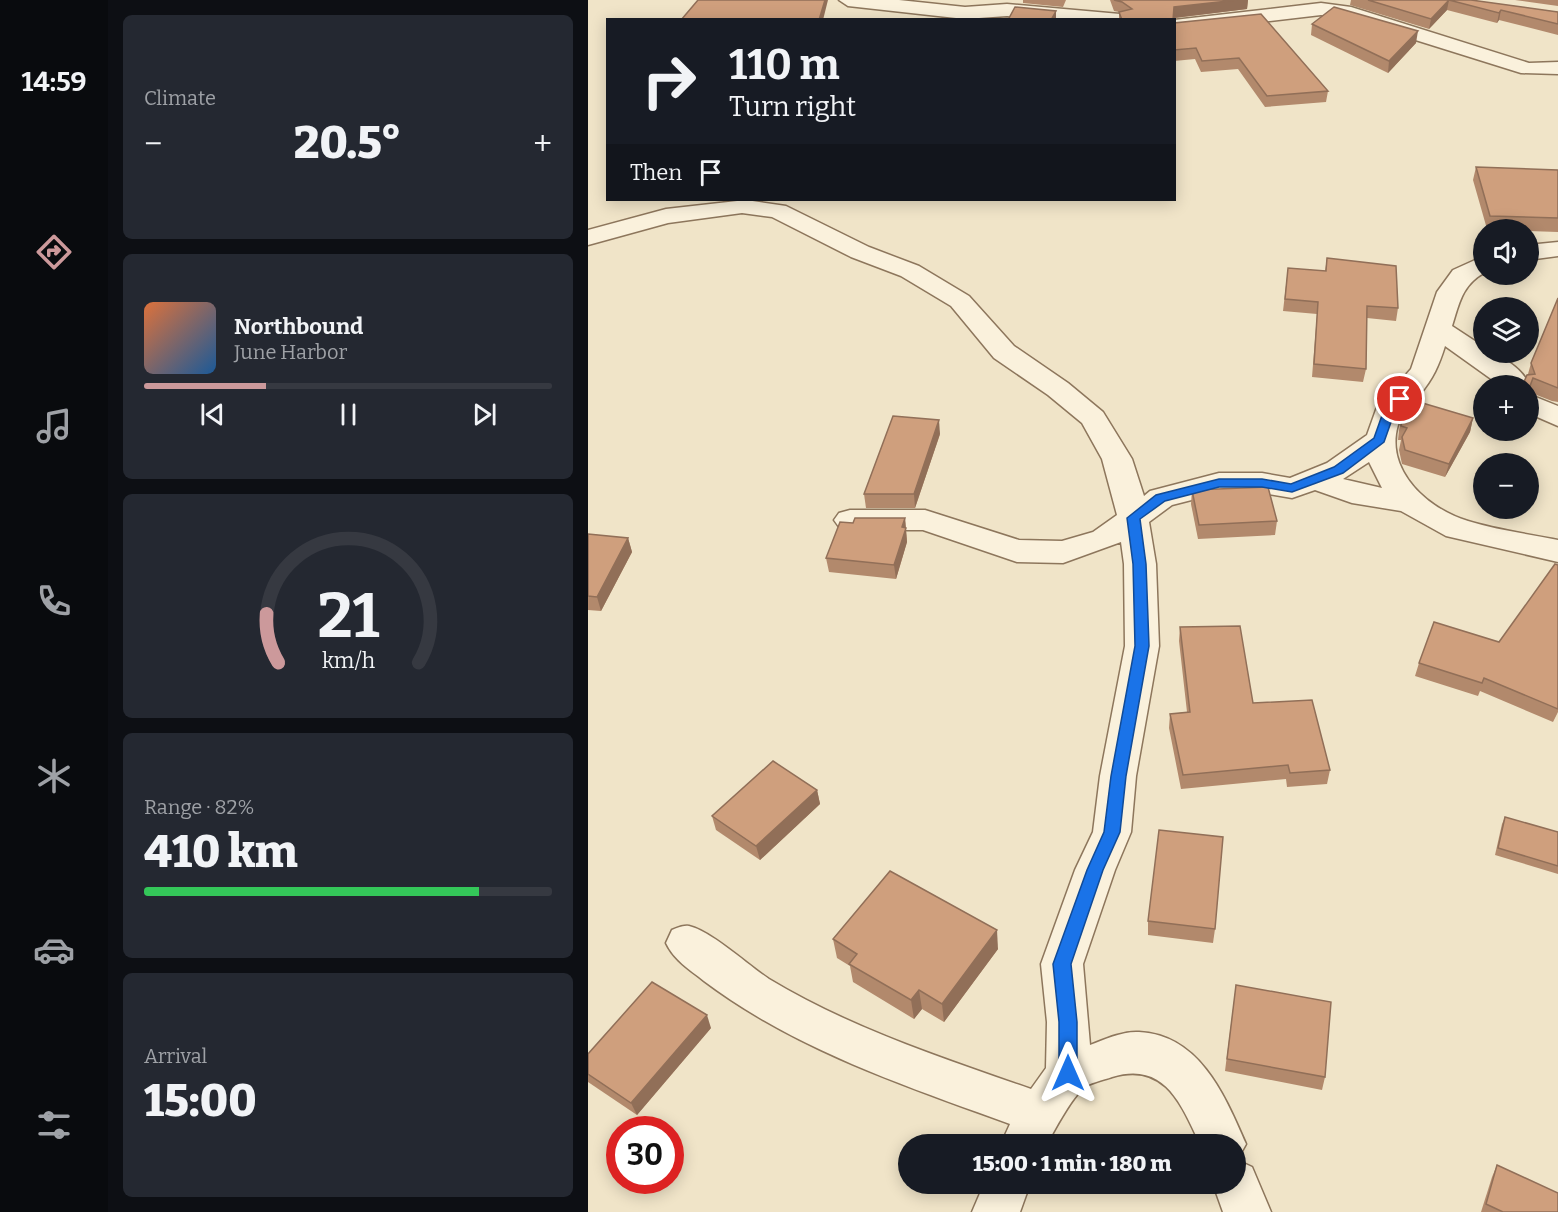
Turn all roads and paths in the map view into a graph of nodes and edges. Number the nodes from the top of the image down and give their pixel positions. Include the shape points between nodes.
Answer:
1 (849, 0) edge
2 (839, 18) edge
3 (1097, 18) edge
4 (1176, 26) edge
5 (1558, 68) edge
6 (588, 238) edge
7 (1558, 249) edge
8 (1539, 252) edge
9 (1473, 268) edge
10 (1438, 329) junction
11 (1507, 375) edge
12 (1539, 408) edge
13 (1558, 417) edge
14 (1380, 440) junction
15 (1315, 479) junction
16 (1409, 502) junction
17 (1133, 518) junction
18 (850, 520) edge
19 (1558, 551) edge
20 (686, 943) dead end
21 (1068, 1073) junction
22 (1032, 1129) edge
23 (1218, 1134) edge
24 (1003, 1194) edge
25 (1240, 1194) edge
26 (996, 1212) edge
27 (1247, 1212) edge

1 - 2 street
1 - 3 street via 965,14 1007,10
4 - 5 street via 1322,9 1344,11 1528,69
6 - 17 street via 666,216 742,206 778,211 860,252 910,271 960,301 1004,352 1093,418 1117,459
7 - 8 street
9 - 10 street via 1462,274 1450,292
10 - 11 street
10 - 14 street via 1424,370 1391,407
12 - 13 street
14 - 15 street via 1338,470
14 - 16 street via 1381,458 1390,481
15 - 16 street via 1352,493
15 - 17 street via 1292,488 1219,483 1161,498
16 - 19 street via 1457,529
17 - 18 street via 1104,538 1064,552 1017,551 925,520
17 - 21 street via 1140,564 1142,646 1112,832 1062,964
20 - 22 street via 799,1020 953,1083
21 - 22 street
21 - 23 street via 1140,1052 1165,1059 1194,1085
24 - 26 street
25 - 27 street

